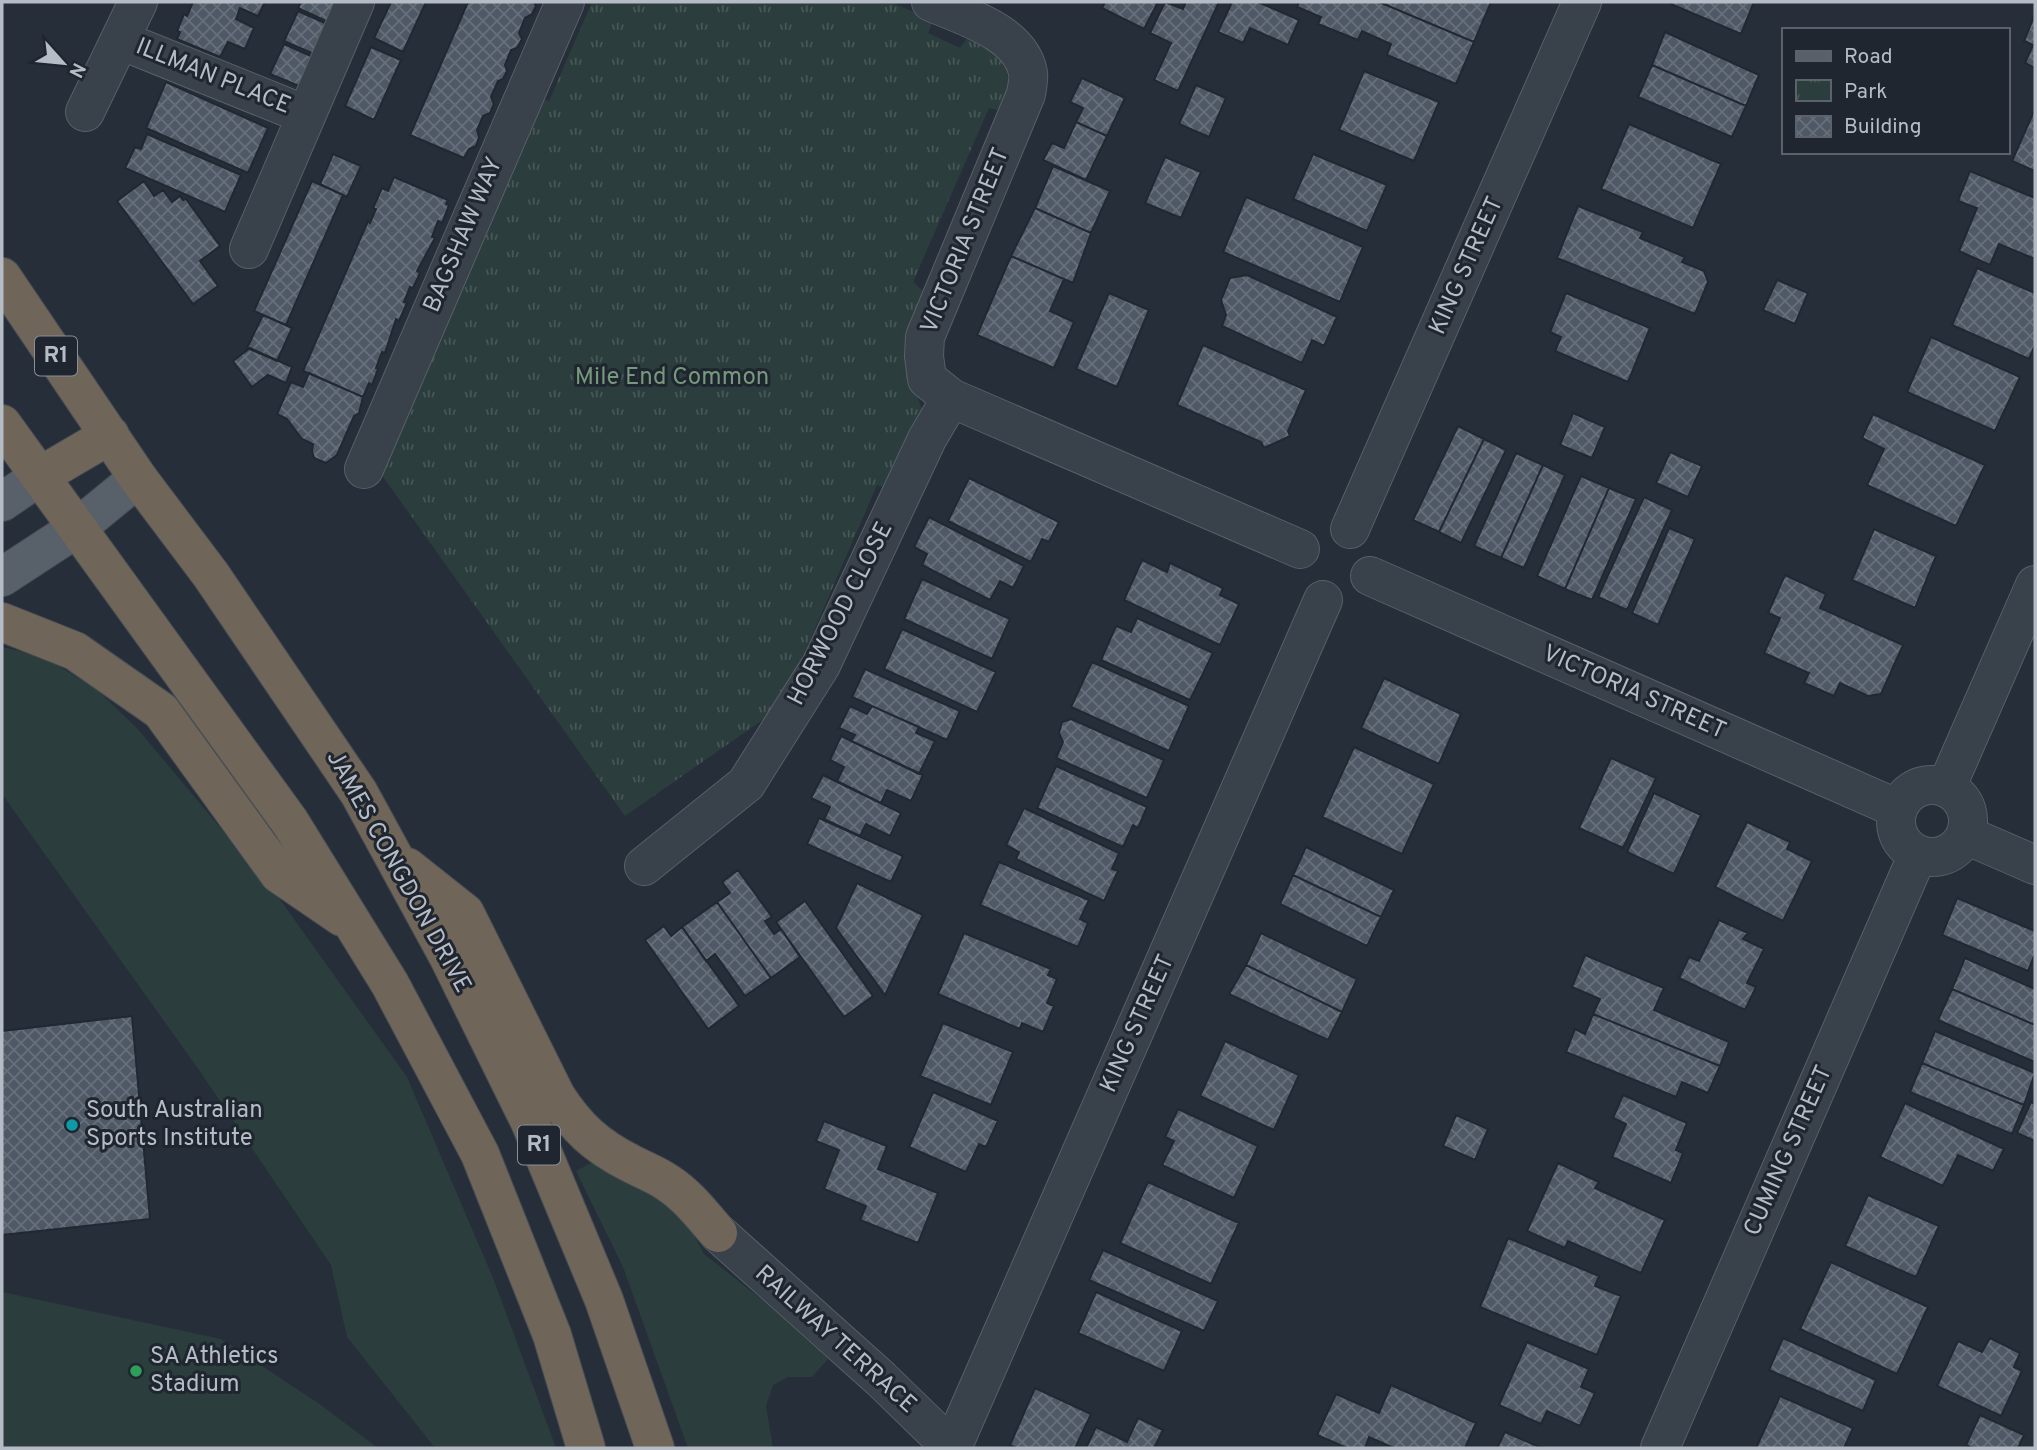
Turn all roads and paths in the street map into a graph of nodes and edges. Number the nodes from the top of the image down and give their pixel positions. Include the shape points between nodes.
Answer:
1 (138, 2) edge
2 (355, 2) edge
3 (565, 2) edge
4 (931, 2) edge
5 (1582, 2) edge
6 (120, 40) junction
7 (85, 112) dead end
8 (306, 115) junction
9 (248, 249) dead end
10 (2, 277) edge
11 (951, 398) junction
12 (2, 424) edge
13 (110, 435) junction
14 (364, 470) dead end
15 (40, 476) junction
16 (138, 478) junction
17 (2, 502) edge
18 (77, 528) junction
19 (1350, 529) junction
20 (1300, 548) junction
21 (1370, 576) junction
22 (2, 578) edge
23 (2035, 585) edge
24 (1323, 600) junction
25 (2, 622) edge
26 (1947, 788) junction
27 (1898, 810) junction
28 (1966, 835) junction
29 (392, 855) junction
30 (1918, 855) junction
31 (2035, 865) edge
32 (644, 866) dead end
33 (353, 925) junction
34 (718, 1233) joint
35 (586, 1448) edge
36 (654, 1448) edge
37 (952, 1448) edge
38 (1660, 1448) edge

1 - 6 street
2 - 8 street, ILLMAN PLACE
3 - 14 street, BAGSHAW WAY
4 - 11 street, VICTORIA STREET via 998,32 1016,48 1028,72 1026,94 925,337 927,379
5 - 19 street, KING STREET
6 - 7 street
6 - 8 street, ILLMAN PLACE
8 - 9 street, ILLMAN PLACE
10 - 13 highway, JAMES CONGDON DRIVE / R1
11 - 20 street, VICTORIA STREET
11 - 32 street, HORWOOD CLOSE via 927,439 821,665 746,784
12 - 15 highway, R1
13 - 15 highway
13 - 16 highway, JAMES CONGDON DRIVE / R1
15 - 17 main road
15 - 18 highway, R1
16 - 18 main road
16 - 29 highway, JAMES CONGDON DRIVE / R1 via 211,575 359,793
18 - 22 main road
18 - 33 highway, R1 via 290,822
19 - 20 street via 1331,526 1310,535
19 - 21 street via 1363,539 1372,558
20 - 24 street via 1298,573 1306,589
21 - 24 street via 1363,589 1345,600
21 - 27 street, VICTORIA STREET
23 - 26 street
24 - 37 street, KING STREET
25 - 33 highway via 75,651 161,711 279,874
26 - 27 street via 1927,785 1909,793
26 - 28 street via 1962,799 1968,817
27 - 30 street via 1896,827 1903,844
28 - 30 street via 1954,850 1936,857
28 - 31 street
29 - 34 highway via 465,913 571,1118 602,1146 686,1196
29 - 36 highway, JAMES CONGDON DRIVE / R1 via 530,1122 604,1300
30 - 38 street, CUMING STREET
33 - 35 highway, R1 via 390,984 480,1154 552,1335
34 - 37 street, RAILWAY TERRACE

